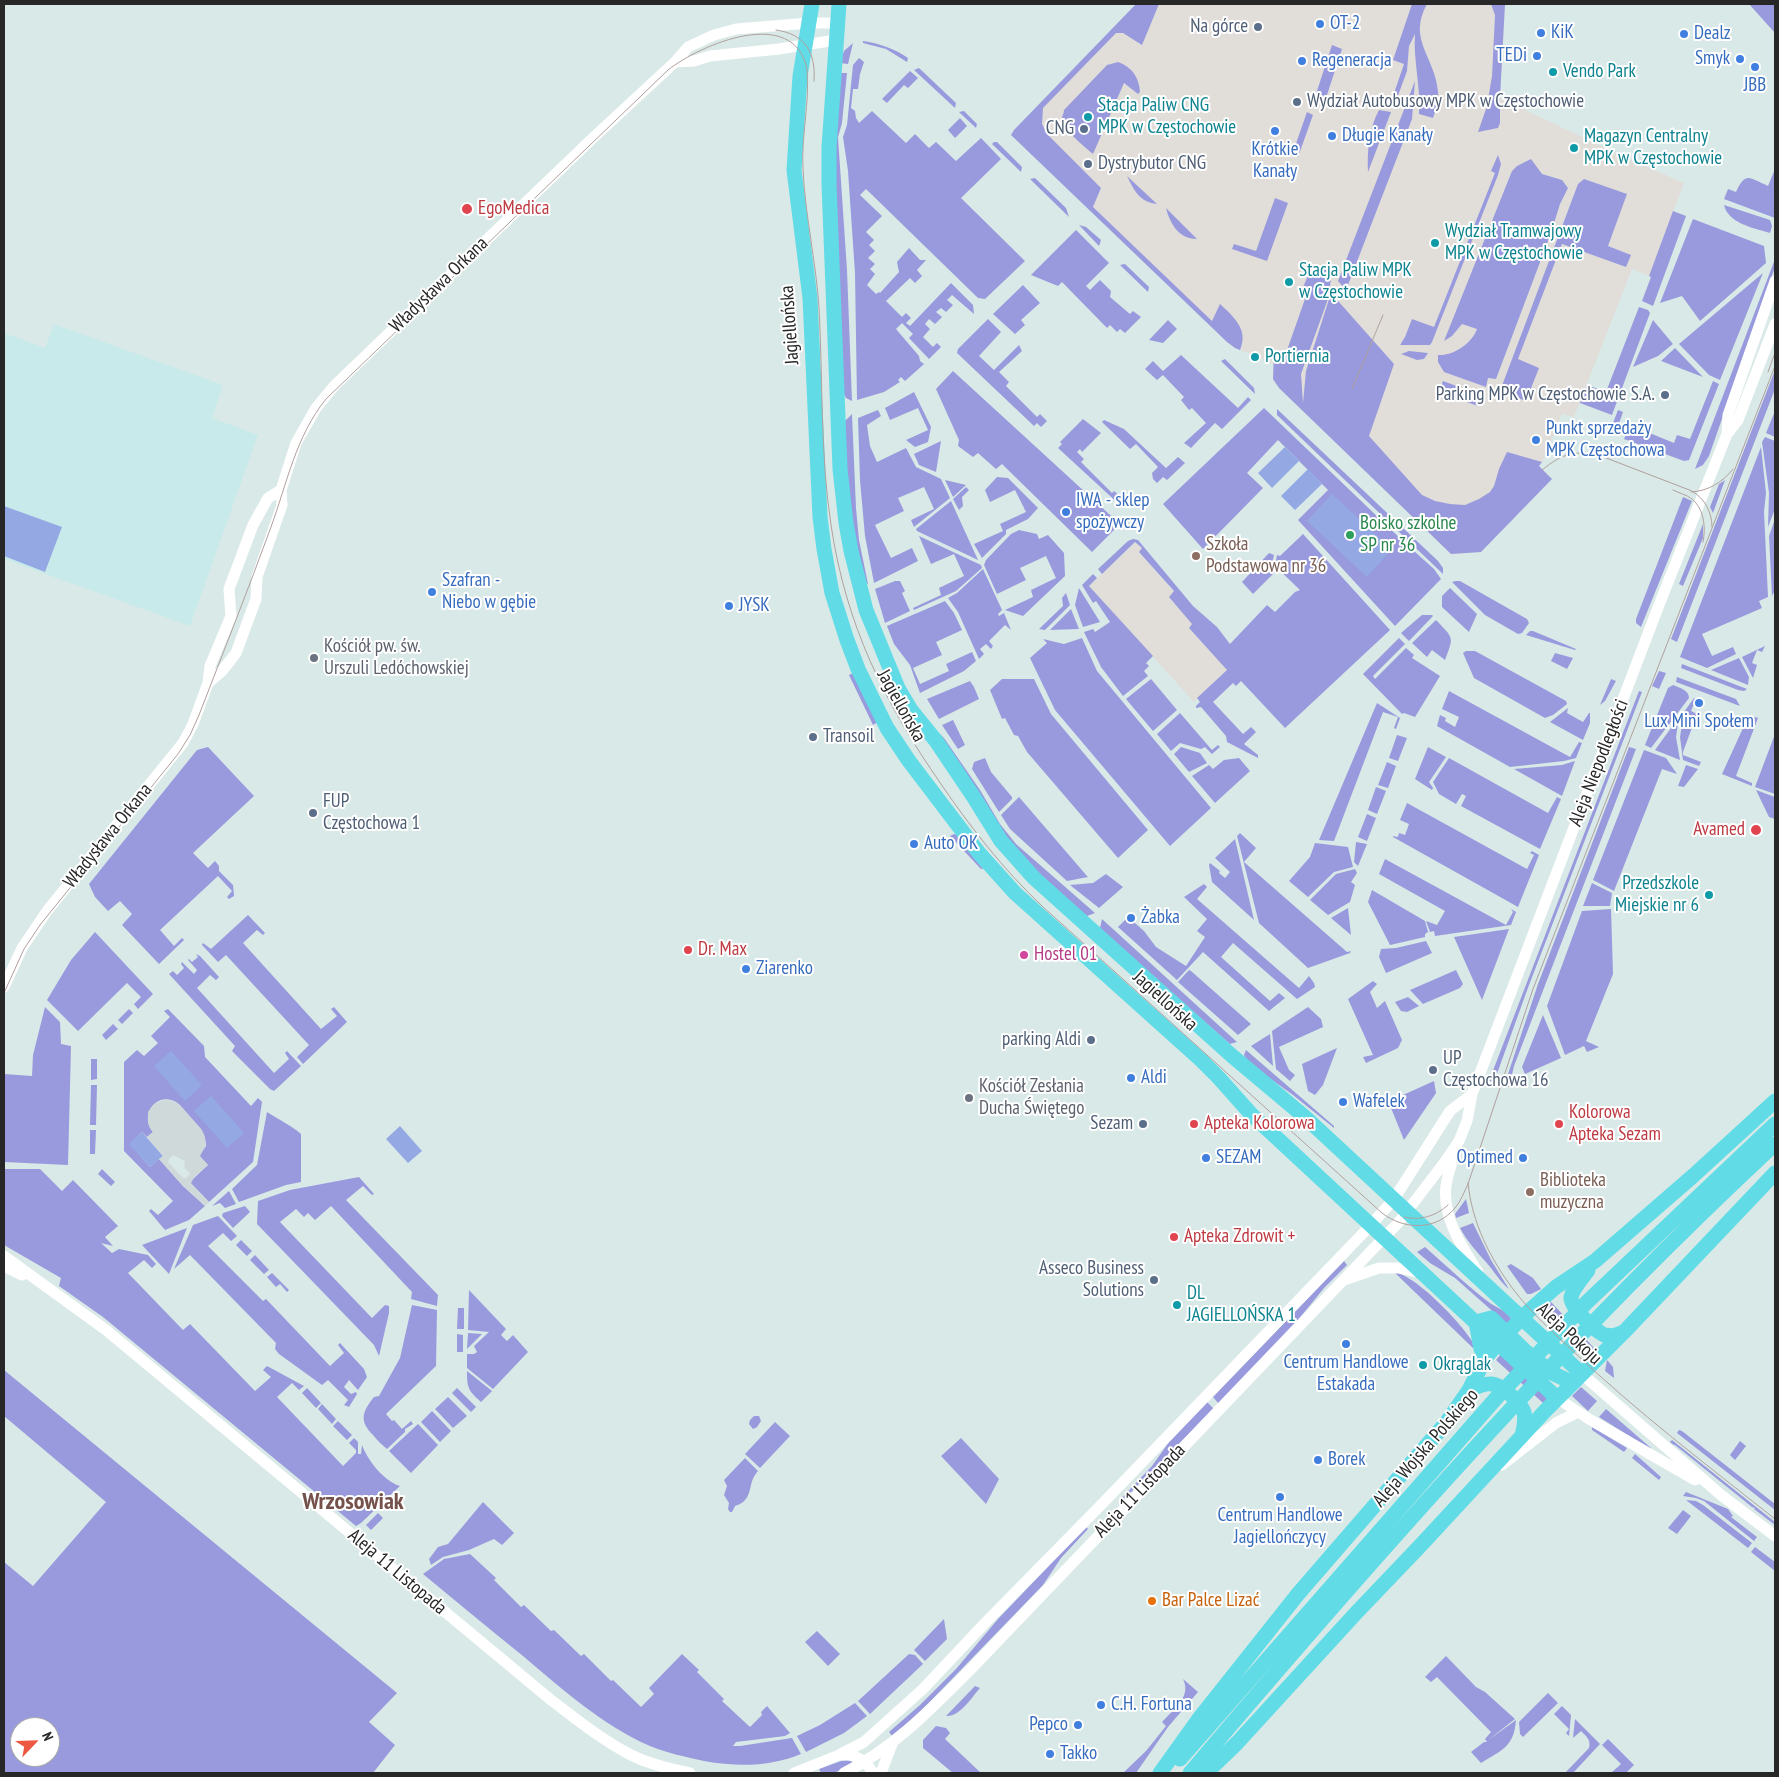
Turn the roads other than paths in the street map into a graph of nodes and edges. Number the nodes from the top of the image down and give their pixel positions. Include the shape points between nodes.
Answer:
1 (812, 4) edge
2 (839, 4) edge
3 (808, 23) junction
4 (838, 23) junction
5 (836, 40) junction
6 (805, 44) junction
7 (675, 62) junction
8 (1775, 281) edge
9 (1775, 324) edge
10 (1727, 434) junction
11 (282, 490) junction
12 (208, 683) junction
13 (4, 987) edge
14 (1472, 1094) junction
15 (1775, 1101) edge
16 (1775, 1124) edge
17 (1459, 1141) junction
18 (1775, 1144) edge
19 (1775, 1173) edge
20 (1394, 1198) junction
21 (1408, 1212) junction
22 (1370, 1226) junction
23 (1384, 1238) junction
24 (4, 1256) edge
25 (1595, 1261) junction
26 (4, 1266) edge
27 (1423, 1273) junction
28 (1342, 1281) junction
29 (1485, 1284) junction
30 (48, 1288) junction
31 (1522, 1318) junction
32 (1476, 1322) junction
33 (1624, 1332) junction
34 (1502, 1338) junction
35 (1486, 1357) junction
36 (1578, 1378) junction
37 (1470, 1390) junction
38 (1557, 1398) junction
39 (1578, 1412) junction
40 (1522, 1436) junction
41 (1485, 1477) junction
42 (1721, 1495) junction
43 (1775, 1536) edge
44 (873, 1735) junction
45 (892, 1743) junction
46 (839, 1755) junction
47 (862, 1768) edge
48 (690, 1773) edge
49 (794, 1773) edge
50 (844, 1773) edge
51 (873, 1773) edge
52 (881, 1773) edge
53 (1160, 1773) edge
54 (1167, 1773) edge
55 (1190, 1773) edge
56 (1206, 1773) edge

1 - 3 main road, Jagiellońska
2 - 4 main road, Jagiellońska
3 - 4 street, Władysława Orkana
3 - 6 main road, Jagiellońska
3 - 7 street, Władysława Orkana via 724,32 688,47
4 - 5 main road, Jagiellońska
5 - 6 street
5 - 20 main road, Jagiellońska via 828,185 843,503 850,551 863,601 898,688 1016,860 1087,927
6 - 7 street
6 - 22 main road, Jagiellońska via 794,156 810,298 820,517 836,608 866,687 909,762 997,873 1028,905 1201,1060 1251,1114
7 - 11 street, Władysława Orkana via 334,386 302,430
8 - 10 street, Aleja Niepodległości via 1728,414
9 - 10 street, Aleja Niepodległości via 1738,420
10 - 14 street, Aleja Niepodległości
11 - 12 street, Władysława Orkana via 282,505 258,577 256,599 236,653
11 - 12 street, Władysława Orkana via 268,498 253,525 229,589 230,616 210,666
12 - 13 street, Władysława Orkana via 183,743 42,917 22,948
14 - 17 street, Aleja Niepodległości
14 - 20 street via 1450,1111
15 - 25 main road
16 - 54 main road, Aleja Wojska Polskiego via 1586,1303 1498,1396
17 - 21 street, Aleja Niepodległości
17 - 29 street via 1446,1186 1449,1214 1459,1240
18 - 55 main road, Aleja Wojska Polskiego via 1599,1315 1510,1408
19 - 33 main road
20 - 21 main road, Aleja Pokoju
20 - 22 street
21 - 23 street, Aleja 11 Listopada
21 - 29 main road, Aleja Pokoju
22 - 23 main road, Jagiellońska
22 - 44 street, Aleja 11 Listopada via 924,1689
23 - 27 main road, Aleja Pokoju
23 - 28 street, Aleja 11 Listopada
24 - 30 street, Aleja 11 Listopada
25 - 31 main road, Aleja Wojska Polskiego via 1556,1287
25 - 33 main road via 1574,1290 1572,1303 1604,1335
26 - 30 street, Aleja 11 Listopada
27 - 28 street via 1379,1268
27 - 32 main road, Aleja Pokoju
28 - 45 street, Aleja 11 Listopada via 971,1669
29 - 31 main road, Aleja Pokoju
30 - 48 street, Aleja 11 Listopada via 106,1330 600,1737 633,1756
31 - 34 main road, Aleja Wojska Polskiego
31 - 36 main road, Aleja Pokoju
32 - 34 main road, Aleja Pokoju
32 - 35 main road via 1481,1349
33 - 36 main road
34 - 35 main road, Aleja Wojska Polskiego
34 - 36 main road via 1524,1350 1552,1373
34 - 38 main road, Aleja Pokoju
35 - 37 main road, Aleja Wojska Polskiego
36 - 38 main road
36 - 42 street, Aleja Pokoju
37 - 40 main road via 1490,1383 1502,1387 1522,1407 1525,1420
37 - 53 main road, Aleja Wojska Polskiego via 1446,1423 1264,1635
38 - 39 street, Aleja Pokoju
38 - 40 main road
39 - 41 street via 1556,1423
39 - 42 street, Aleja Pokoju
40 - 41 main road
41 - 56 main road
42 - 43 street, Aleja Pokoju
44 - 46 street, Aleja 11 Listopada
44 - 47 street
45 - 47 street, Aleja 11 Listopada
45 - 52 street
46 - 47 street via 851,1755
46 - 49 street, Aleja 11 Listopada
47 - 50 street, Aleja 11 Listopada
47 - 51 street

